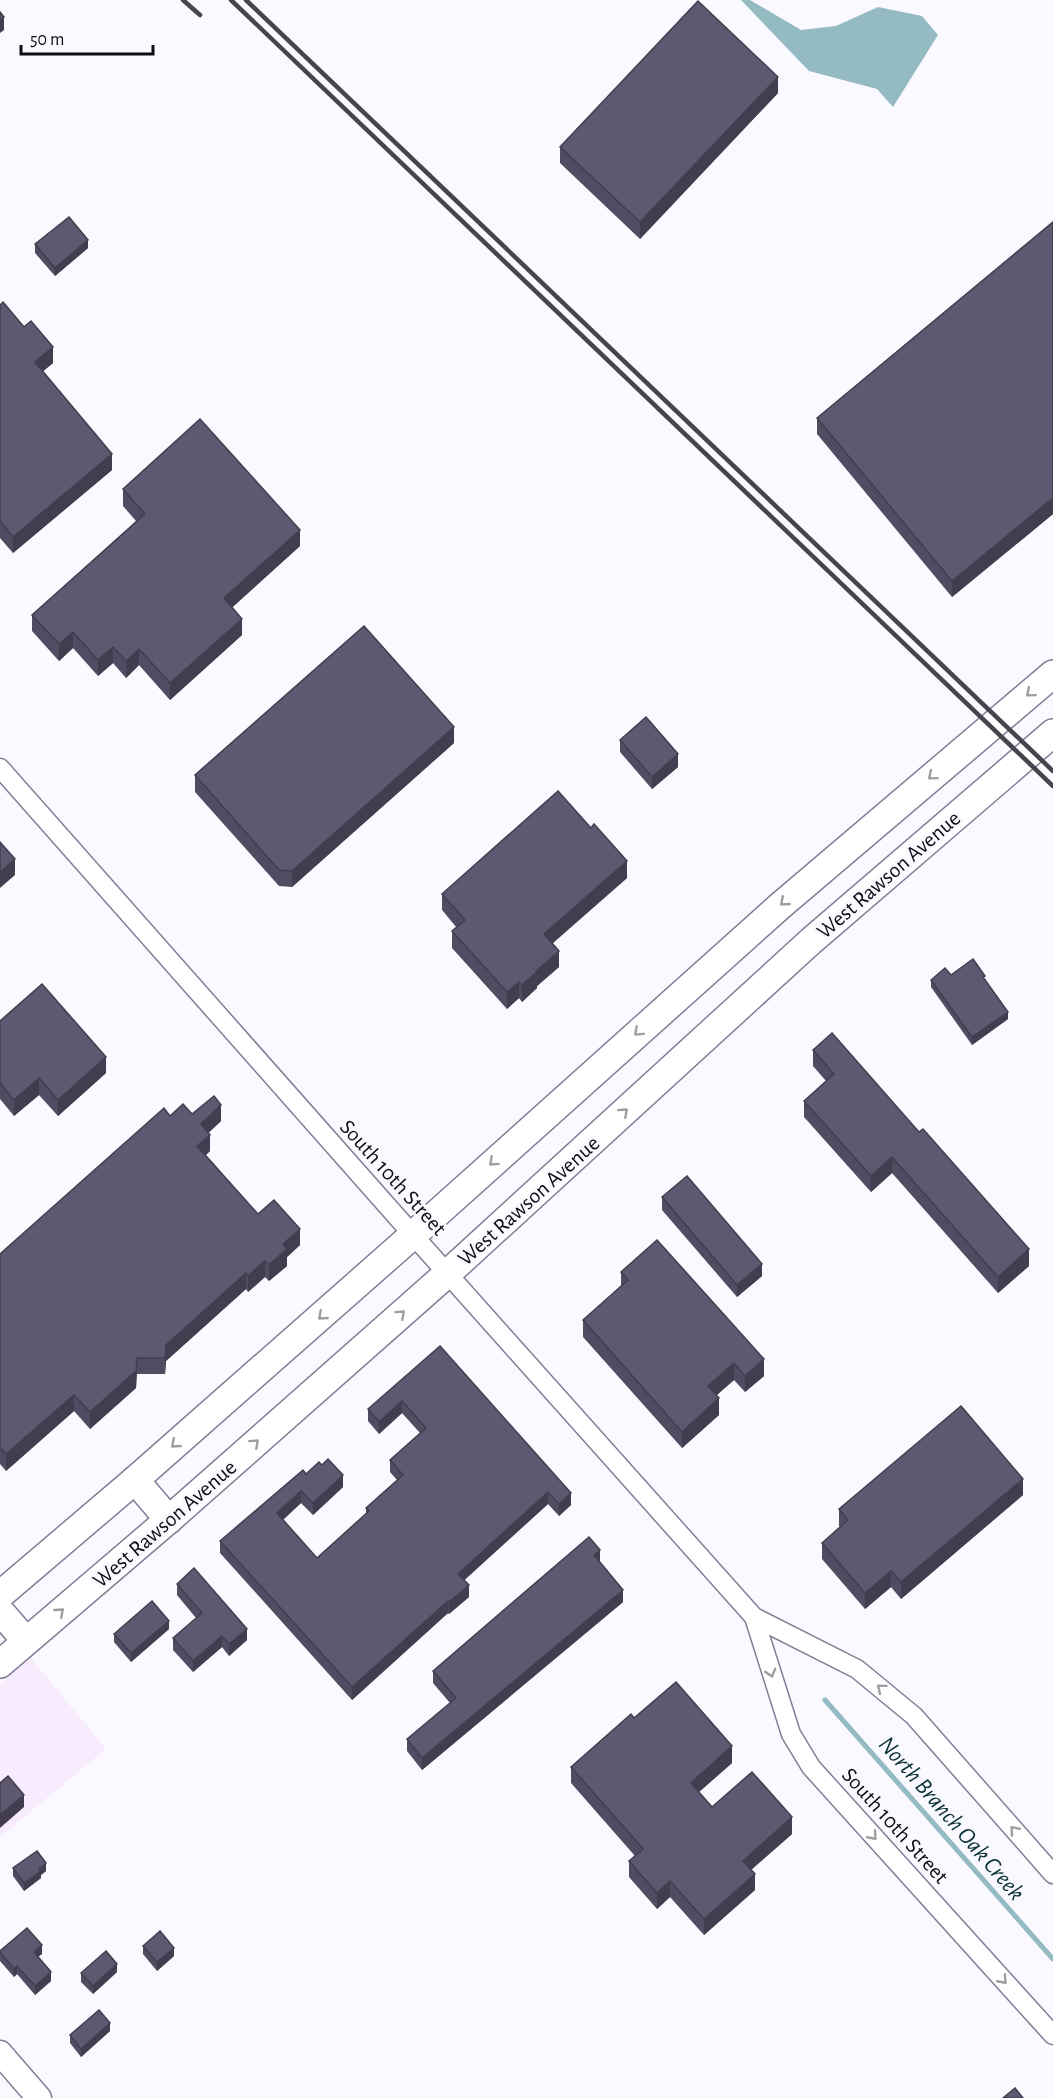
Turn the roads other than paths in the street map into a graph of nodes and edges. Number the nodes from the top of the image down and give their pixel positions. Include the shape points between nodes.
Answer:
1 (1053, 674) edge
2 (1053, 733) edge
3 (0, 768) edge
4 (413, 1235) junction
5 (448, 1273) junction
6 (135, 1480) junction
7 (169, 1520) junction
8 (0, 1595) edge
9 (0, 1611) edge
10 (754, 1617) junction
11 (26, 1641) junction
12 (0, 1664) edge
13 (1053, 1874) edge
14 (1053, 2035) edge
15 (0, 2053) edge
16 (39, 2098) edge

1 -> 4 main road, West Rawson Avenue via 780,906
5 -> 2 main road, West Rawson Avenue via 811,941
3 - 4 street, South 10th Street
4 - 5 street, South 10th Street
4 -> 6 main road, West Rawson Avenue
7 -> 5 main road, West Rawson Avenue
5 - 10 street, South 10th Street
6 - 7 main road
6 - 8 main road, West Rawson Avenue
11 -> 7 main road, West Rawson Avenue
9 - 11 main road
13 -> 10 street, South 10th Street via 914,1716 856,1669
10 -> 14 street, South 10th Street via 791,1734 811,1767
11 - 12 main road, West Rawson Avenue
15 - 16 street

